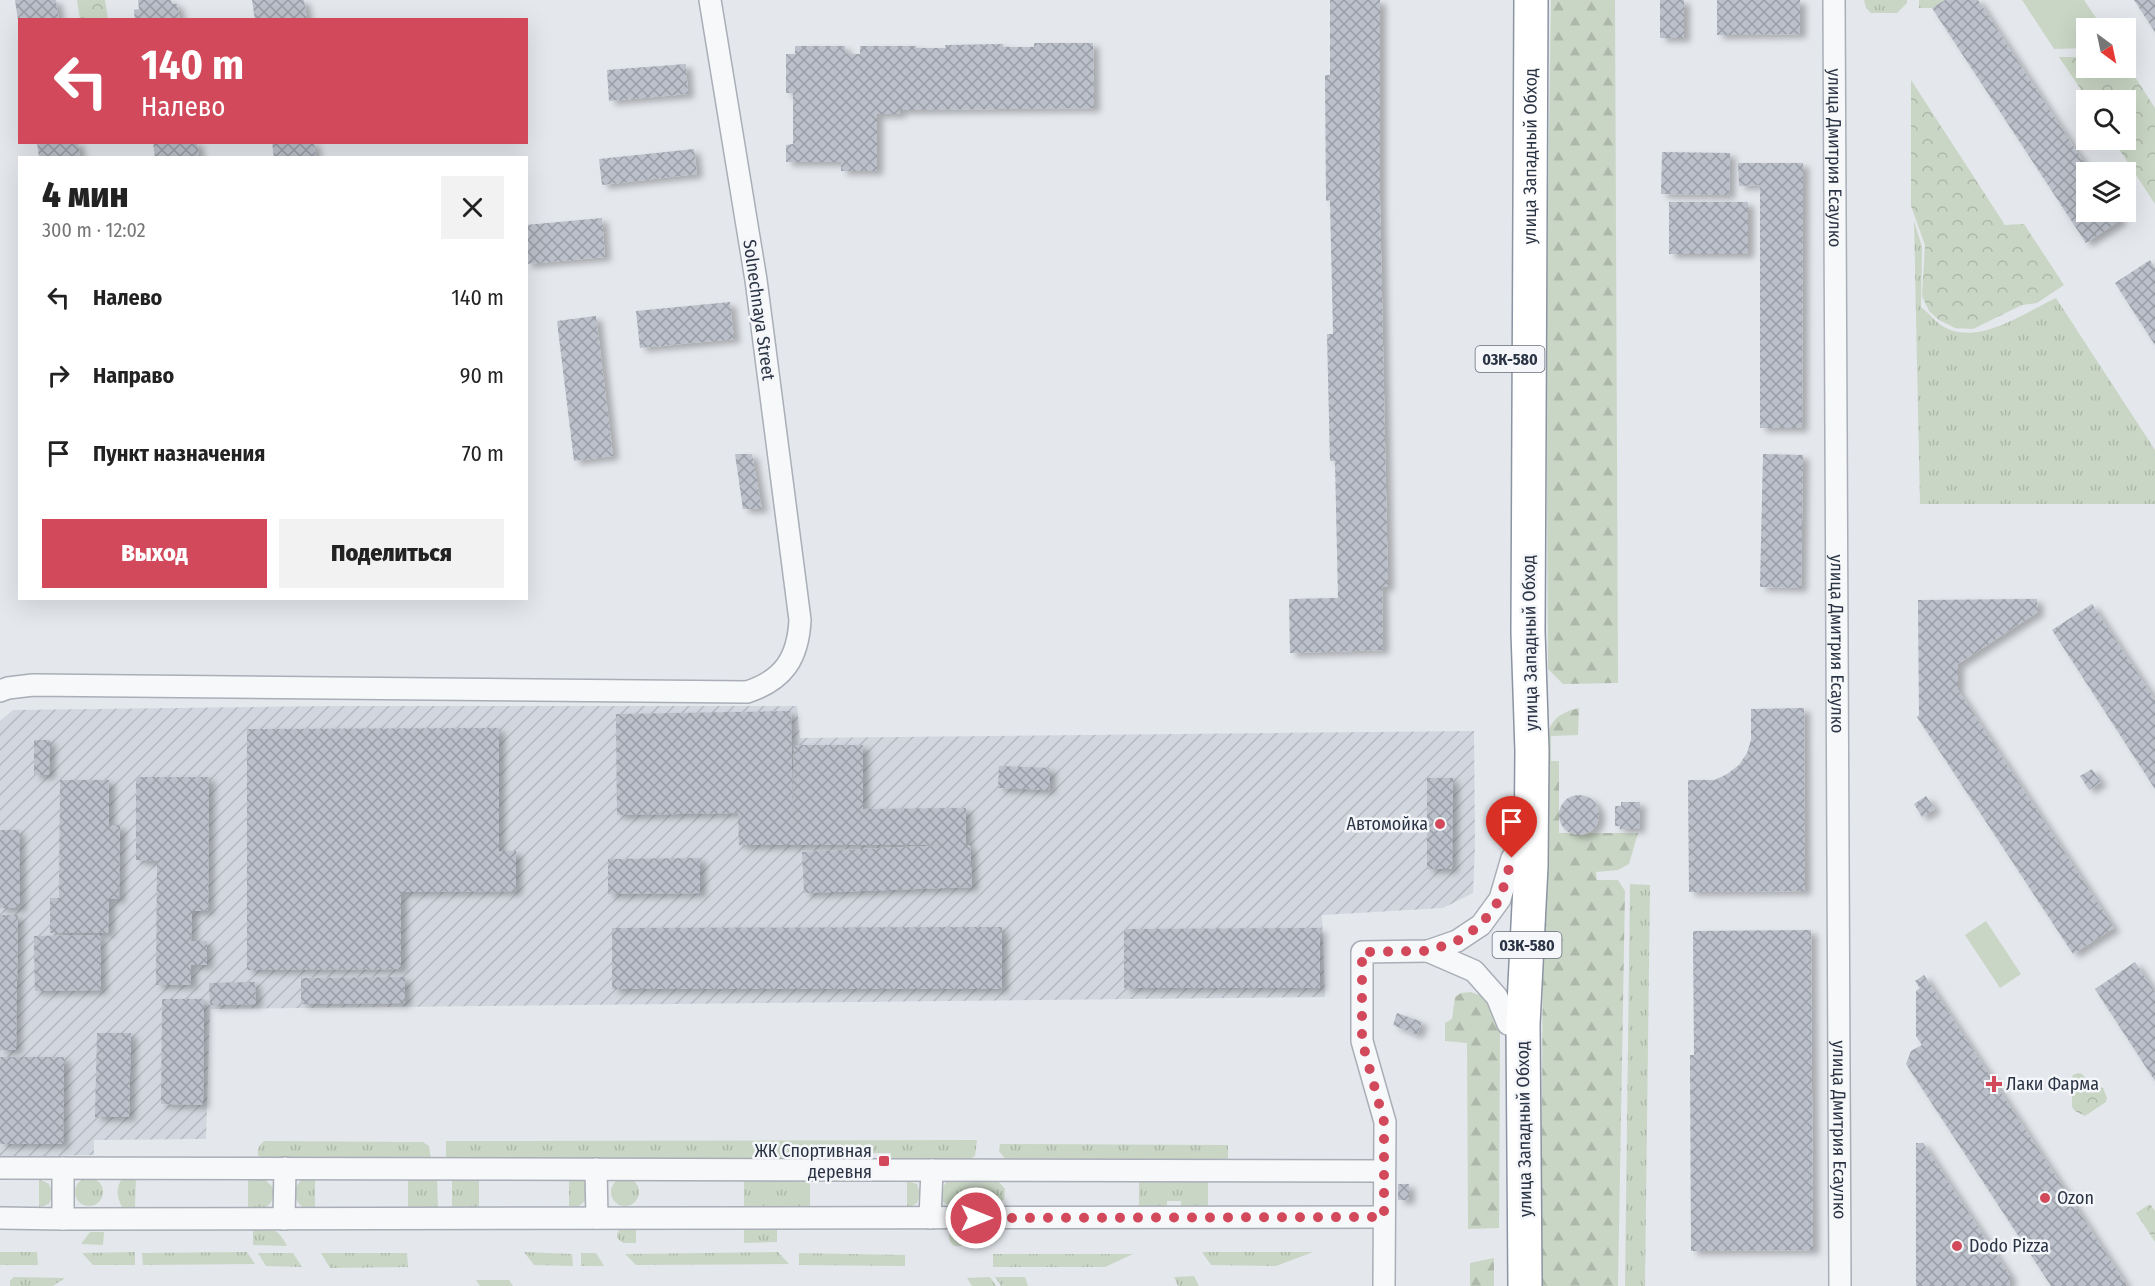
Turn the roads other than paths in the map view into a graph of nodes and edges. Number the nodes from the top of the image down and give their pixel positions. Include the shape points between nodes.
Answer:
1 (710, 0) edge
2 (1510, 0) edge
3 (1532, 0) edge
4 (1834, 0) edge
5 (0, 691) edge
6 (1512, 858) junction
7 (1428, 951) junction
8 (1508, 1024) junction
9 (0, 1168) edge
10 (63, 1168) junction
11 (285, 1168) junction
12 (596, 1169) junction
13 (932, 1170) junction
14 (1384, 1171) junction
15 (1384, 1217) junction
16 (0, 1218) edge
17 (597, 1218) junction
18 (930, 1218) junction
19 (63, 1219) junction
20 (284, 1219) junction
21 (1384, 1286) edge
22 (1507, 1286) edge
23 (1525, 1286) edge
24 (1840, 1286) edge

1 - 5 street, Solnechnaya Street via 756,280 800,620 799,641 781,673 765,686 747,692 33,685
2 - 6 highway, улица Западный Обход / 03К-580
3 - 23 highway, улица Западный Обход / 03К-580 via 1528,632 1532,751 1523,1024
4 - 24 street, улица Дмитрия Есаулко
6 - 7 street via 1500,899 1481,925 1457,941
6 - 8 highway, улица Западный Обход / 03К-580
7 - 8 street via 1474,971 1497,997
7 - 14 street via 1362,952 1362,1041 1384,1122
8 - 22 highway, улица Западный Обход / 03К-580
9 - 10 street
10 - 11 street
10 - 19 street
11 - 12 street
11 - 20 street
12 - 13 street
12 - 17 street
13 - 14 street
13 - 18 street
14 - 15 street
15 - 18 street
15 - 21 street
16 - 19 street
17 - 18 street
17 - 20 street
19 - 20 street

